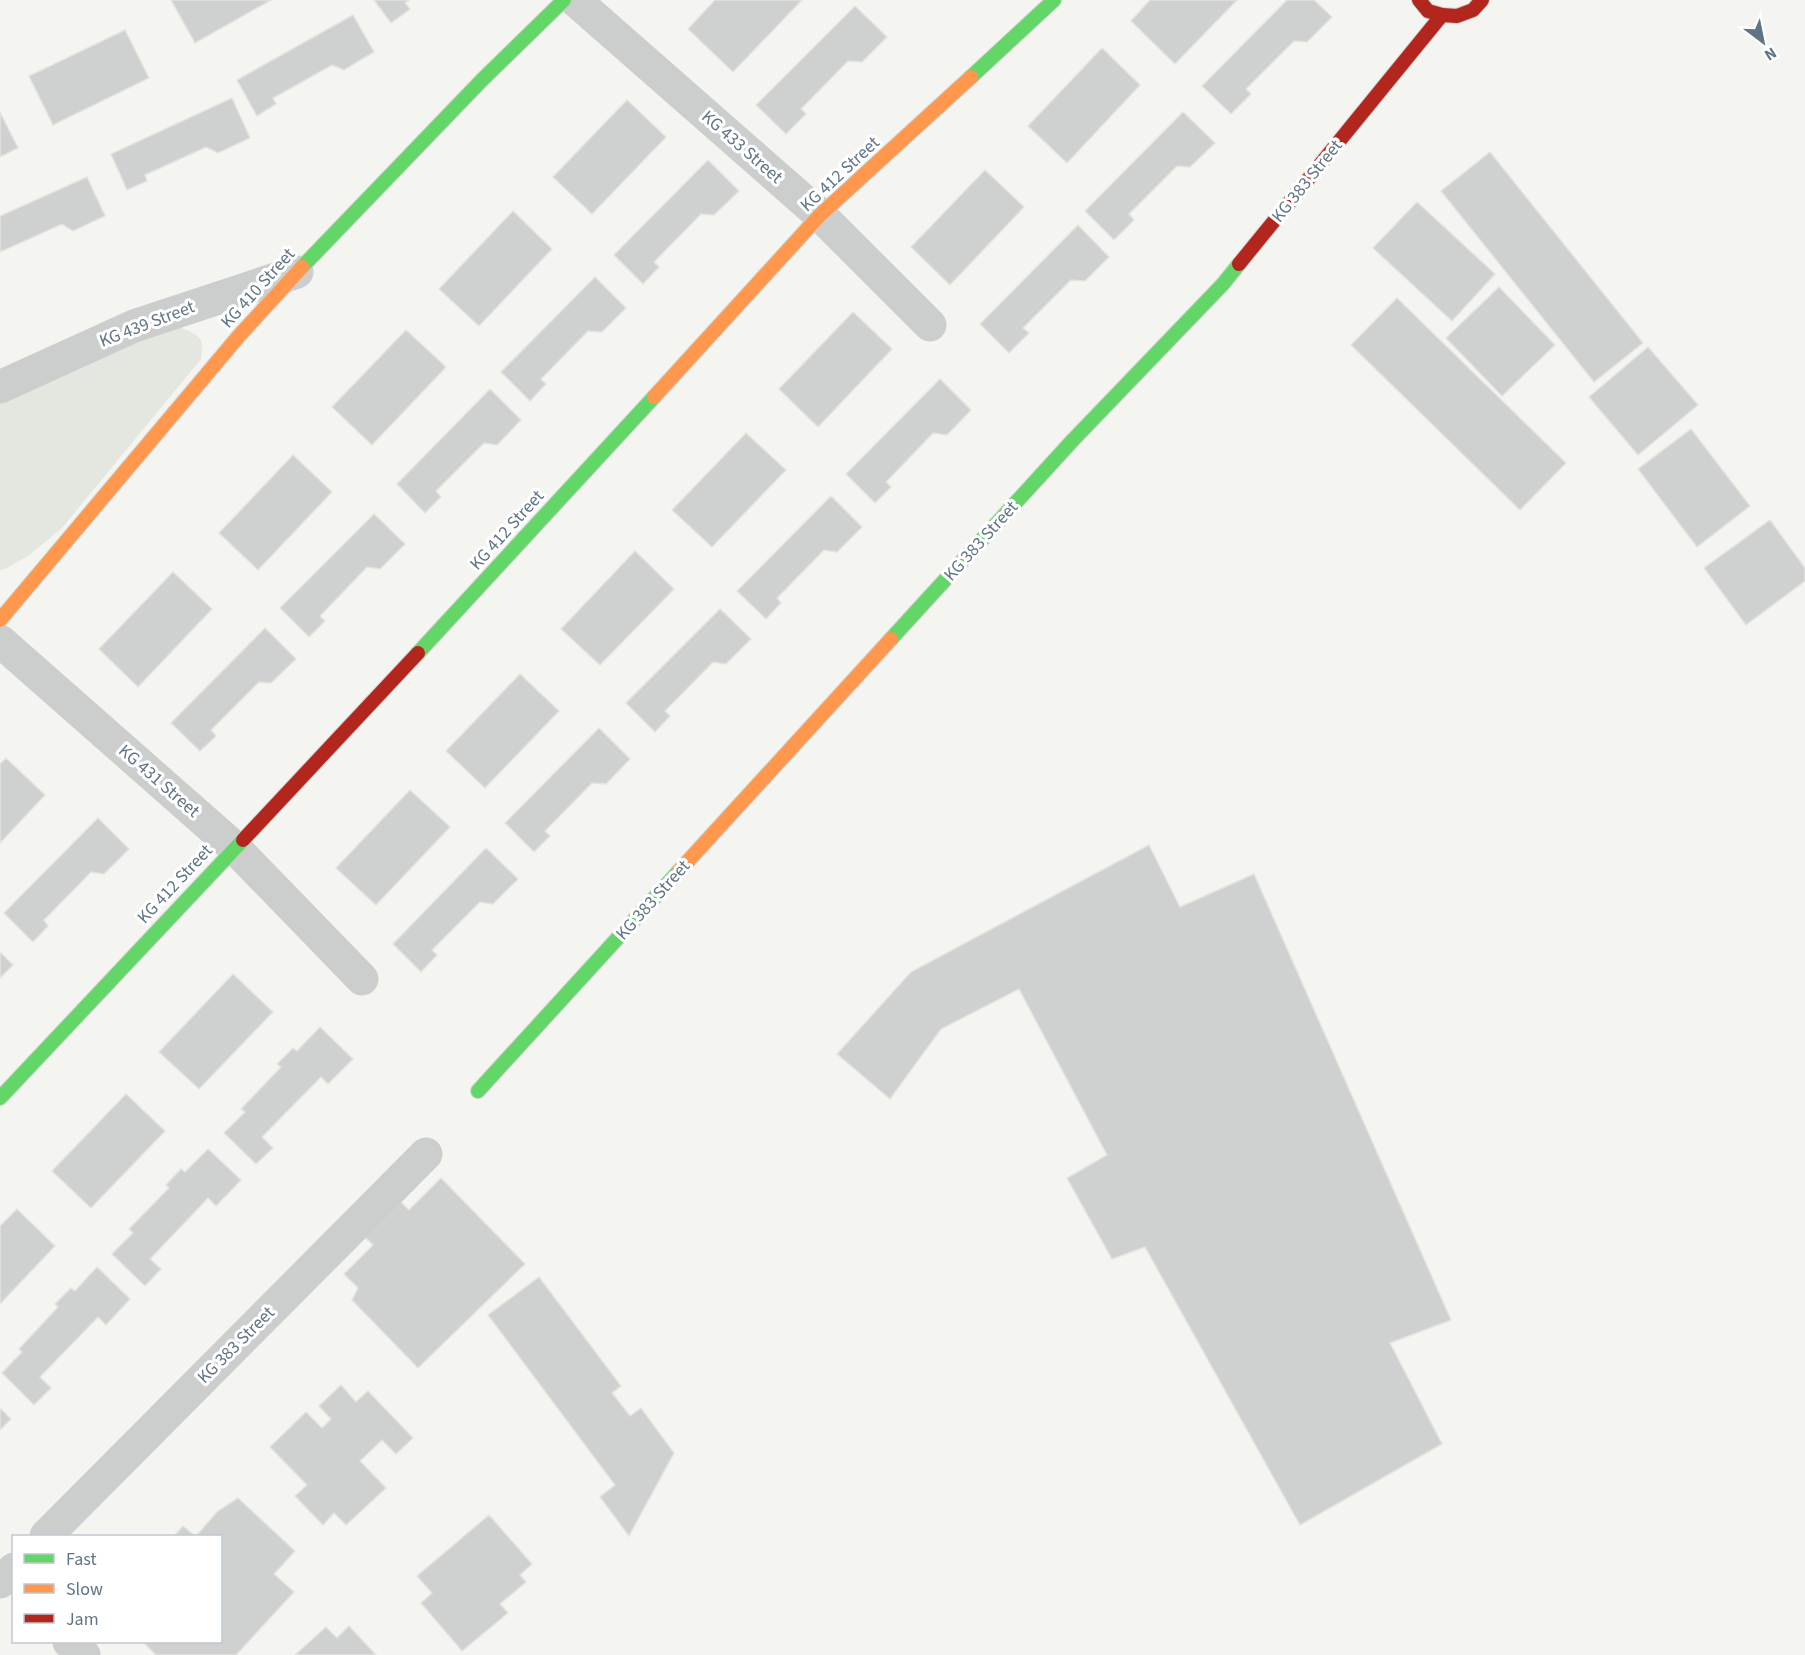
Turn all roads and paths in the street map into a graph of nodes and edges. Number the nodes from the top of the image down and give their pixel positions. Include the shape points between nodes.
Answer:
1 (564, 0) edge
2 (575, 0) edge
3 (1054, 0) edge
4 (1419, 0) edge
5 (1482, 0) edge
6 (1442, 15) junction
7 (820, 215) junction
8 (297, 272) junction
9 (930, 325) dead end
10 (0, 387) edge
11 (0, 620) edge
12 (0, 640) edge
13 (234, 847) junction
14 (362, 979) dead end
15 (478, 1091) dead end
16 (0, 1098) edge
17 (426, 1154) dead end
18 (47, 1535) edge
19 (71, 1643) edge
20 (84, 1655) edge

1 - 8 street, KG 410 Street
2 - 7 street, KG 433 Street
3 - 7 street, KG 412 Street
4 - 6 street via 1428,11
5 - 6 street via 1473,10 1457,16
6 - 15 street, KG 383 Street via 1223,284 1065,449
7 - 9 street, KG 433 Street
7 - 13 street, KG 412 Street via 459,610
8 - 10 street, KG 439 Street via 134,326
8 - 11 street, KG 410 Street
12 - 13 street, KG 431 Street
13 - 14 street, KG 431 Street
13 - 16 street, KG 412 Street
17 - 18 street, KG 383 Street
19 - 20 street

